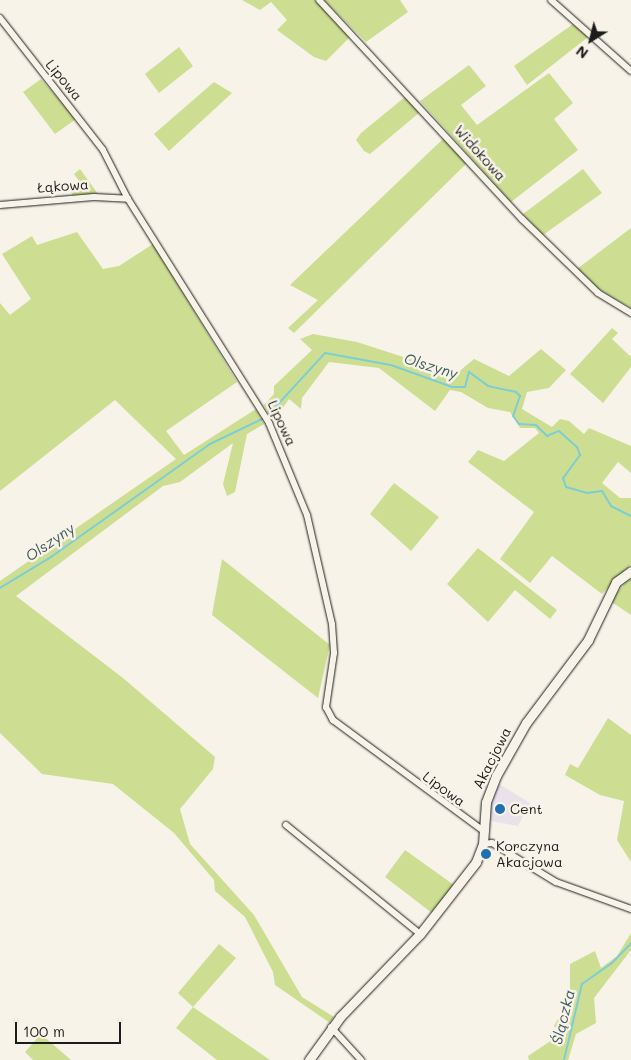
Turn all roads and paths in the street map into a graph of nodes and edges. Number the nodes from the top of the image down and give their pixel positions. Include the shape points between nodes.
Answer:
1 (320, 0) edge
2 (551, 0) edge
3 (0, 18) edge
4 (631, 71) edge
5 (128, 199) junction
6 (0, 205) edge
7 (631, 313) edge
8 (631, 571) edge
9 (286, 825) dead end
10 (484, 832) junction
11 (483, 844) junction
12 (631, 909) edge
13 (420, 934) junction
14 (331, 1027) junction
15 (309, 1060) edge
16 (362, 1060) edge

1 - 7 street, Widokowa via 522,219 598,294
2 - 4 street
3 - 5 street, Lipowa via 103,150
5 - 6 street, Łąkowa via 94,196
5 - 10 street, Lipowa via 263,411 308,514 332,624 334,654 326,692 333,720
8 - 10 street, Akacjowa via 616,582 588,640 508,753 488,791
9 - 13 street
10 - 11 street, Akacjowa
11 - 12 street via 506,849 556,882
11 - 13 street, Akacjowa via 458,889
13 - 14 street, Akacjowa
14 - 15 street, Akacjowa
14 - 16 street

